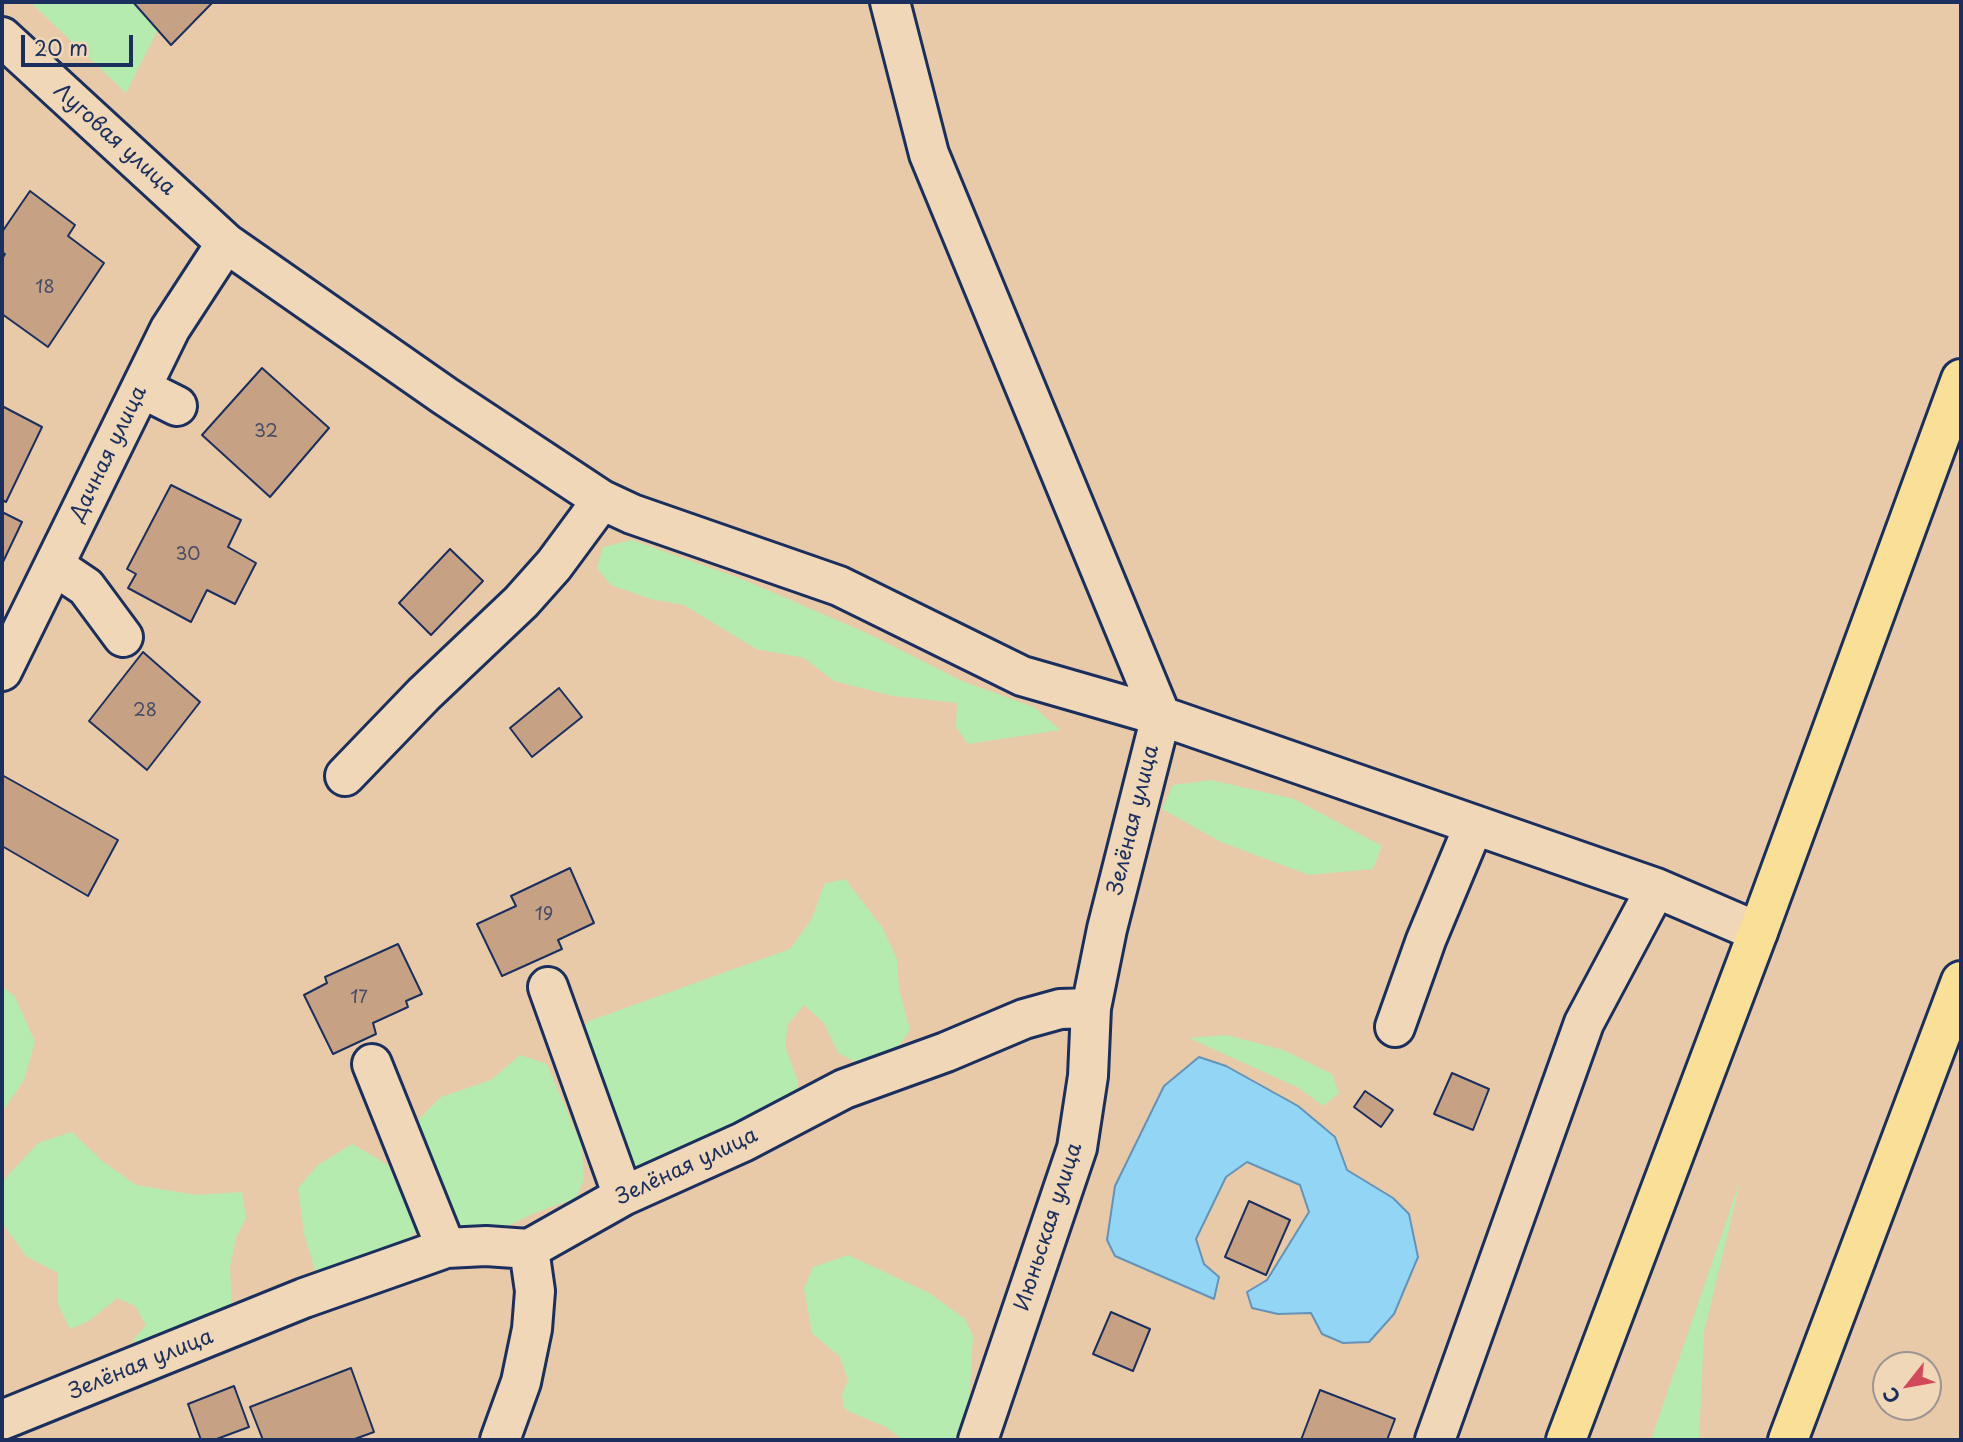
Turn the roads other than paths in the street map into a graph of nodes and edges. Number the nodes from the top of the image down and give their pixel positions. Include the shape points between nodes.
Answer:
1 (890, 2) edge
2 (2, 37) edge
3 (226, 243) junction
4 (1961, 379) edge
5 (141, 388) junction
6 (177, 406) dead end
7 (602, 500) junction
8 (55, 566) junction
9 (123, 637) dead end
10 (2, 671) edge
11 (1161, 716) junction
12 (345, 776) dead end
13 (1474, 825) junction
14 (1656, 888) junction
15 (1758, 932) junction
16 (1961, 981) edge
17 (548, 987) dead end
18 (1091, 1008) junction
19 (1395, 1027) dead end
20 (372, 1064) dead end
21 (623, 1196) junction
22 (446, 1248) junction
23 (528, 1249) junction
24 (2, 1419) edge
25 (500, 1440) edge
26 (978, 1440) edge
27 (1435, 1440) edge
28 (1566, 1440) edge
29 (1788, 1440) edge

1 - 11 street via 929,154
2 - 3 street, Луговая улица
3 - 5 street, Дачная улица via 170,329
3 - 7 street, Луговая улица
4 - 15 highway
5 - 6 street
5 - 8 street, Дачная улица
7 - 11 street, Луговая улица via 839,586 1022,676
7 - 12 street via 521,603
8 - 9 street via 86,587
8 - 10 street, Дачная улица
11 - 13 street, Луговая улица
11 - 18 street, Зелёная улица
13 - 14 street, Луговая улица
13 - 19 street
14 - 15 street, Луговая улица
14 - 27 street via 1584,1024
15 - 28 highway
16 - 29 highway
17 - 21 street
18 - 21 street, Зелёная улица via 1060,1009 1024,1019 844,1089 743,1142
18 - 26 street, Июньская улица via 1088,1076 1077,1148
20 - 22 street
21 - 23 street, Зелёная улица
22 - 23 street, Зелёная улица
22 - 24 street, Зелёная улица via 304,1298
23 - 25 street via 535,1291 532,1329 521,1382

